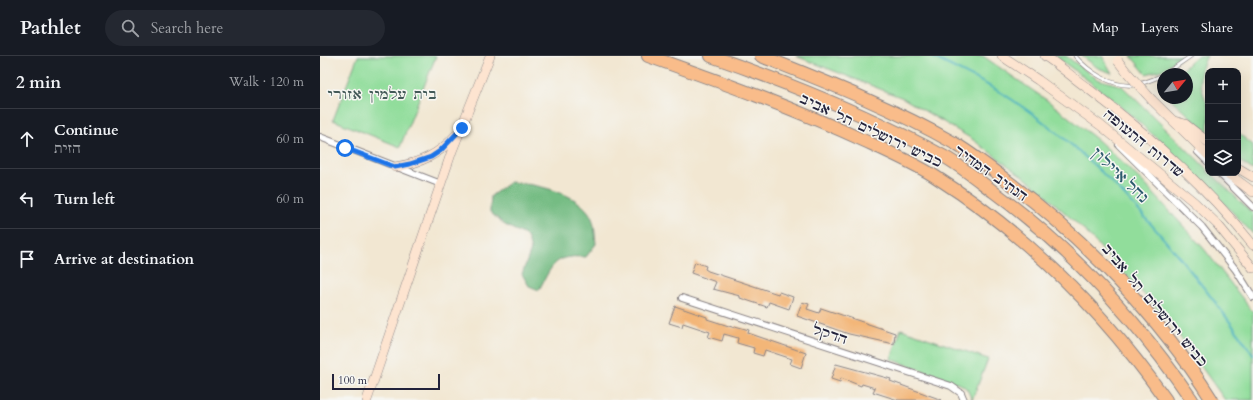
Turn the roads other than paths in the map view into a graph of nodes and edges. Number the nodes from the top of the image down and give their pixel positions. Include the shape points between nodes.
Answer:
1 (490, 56) edge
2 (648, 56) edge
3 (711, 56) edge
4 (761, 56) edge
5 (1002, 56) edge
6 (1045, 56) edge
7 (1075, 56) edge
8 (1191, 56) edge
9 (1118, 58) edge
10 (1174, 68) edge
11 (1157, 77) edge
12 (1174, 121) junction
13 (1100, 125) junction
14 (462, 128) junction
15 (1187, 136) junction
16 (320, 137) edge
17 (1205, 140) edge
18 (1205, 152) edge
19 (1205, 159) edge
20 (395, 167) junction
21 (1241, 170) edge
22 (1222, 176) edge
23 (1231, 176) edge
24 (1253, 177) edge
25 (441, 184) junction
26 (1253, 192) edge
27 (1253, 207) edge
28 (1253, 245) edge
29 (1253, 268) edge
30 (1253, 297) edge
31 (682, 298) dead end
32 (367, 400) edge
33 (964, 400) edge
34 (1166, 400) edge
35 (1192, 400) edge
36 (1212, 400) edge

1 - 14 main road
2 - 34 highway, כביש ירושלים תל אביב via 738,88 843,130 935,176 1017,235 1060,274 1141,365
3 - 35 highway, הנתיב המהיר via 901,134 946,158 985,185 1030,219 1074,259 1162,358
4 - 36 highway, כביש ירושלים תל אביב via 858,96 955,144 1041,206 1086,247 1135,300 1176,348
5 - 13 main road, שדרות התעופה
6 - 28 main road, שדרות התעופה via 1113,107 1171,157 1208,193
7 - 11 lane via 1099,76 1116,83 1132,85
8 - 10 lane
9 - 12 main road, bridge via 1125,70
12 - 15 main road
12 - 17 main road via 1185,124
13 - 29 main road, שדרות התעופה via 1194,202 1217,224
13 - 30 street via 1202,227 1236,270
14 - 20 main road via 448,145 431,157
14 - 25 main road
15 - 18 main road
15 - 19 street
16 - 20 street
20 - 25 street
21 - 24 main road
22 - 27 street
23 - 26 main road
25 - 32 main road
31 - 33 street, הדקל via 951,386

